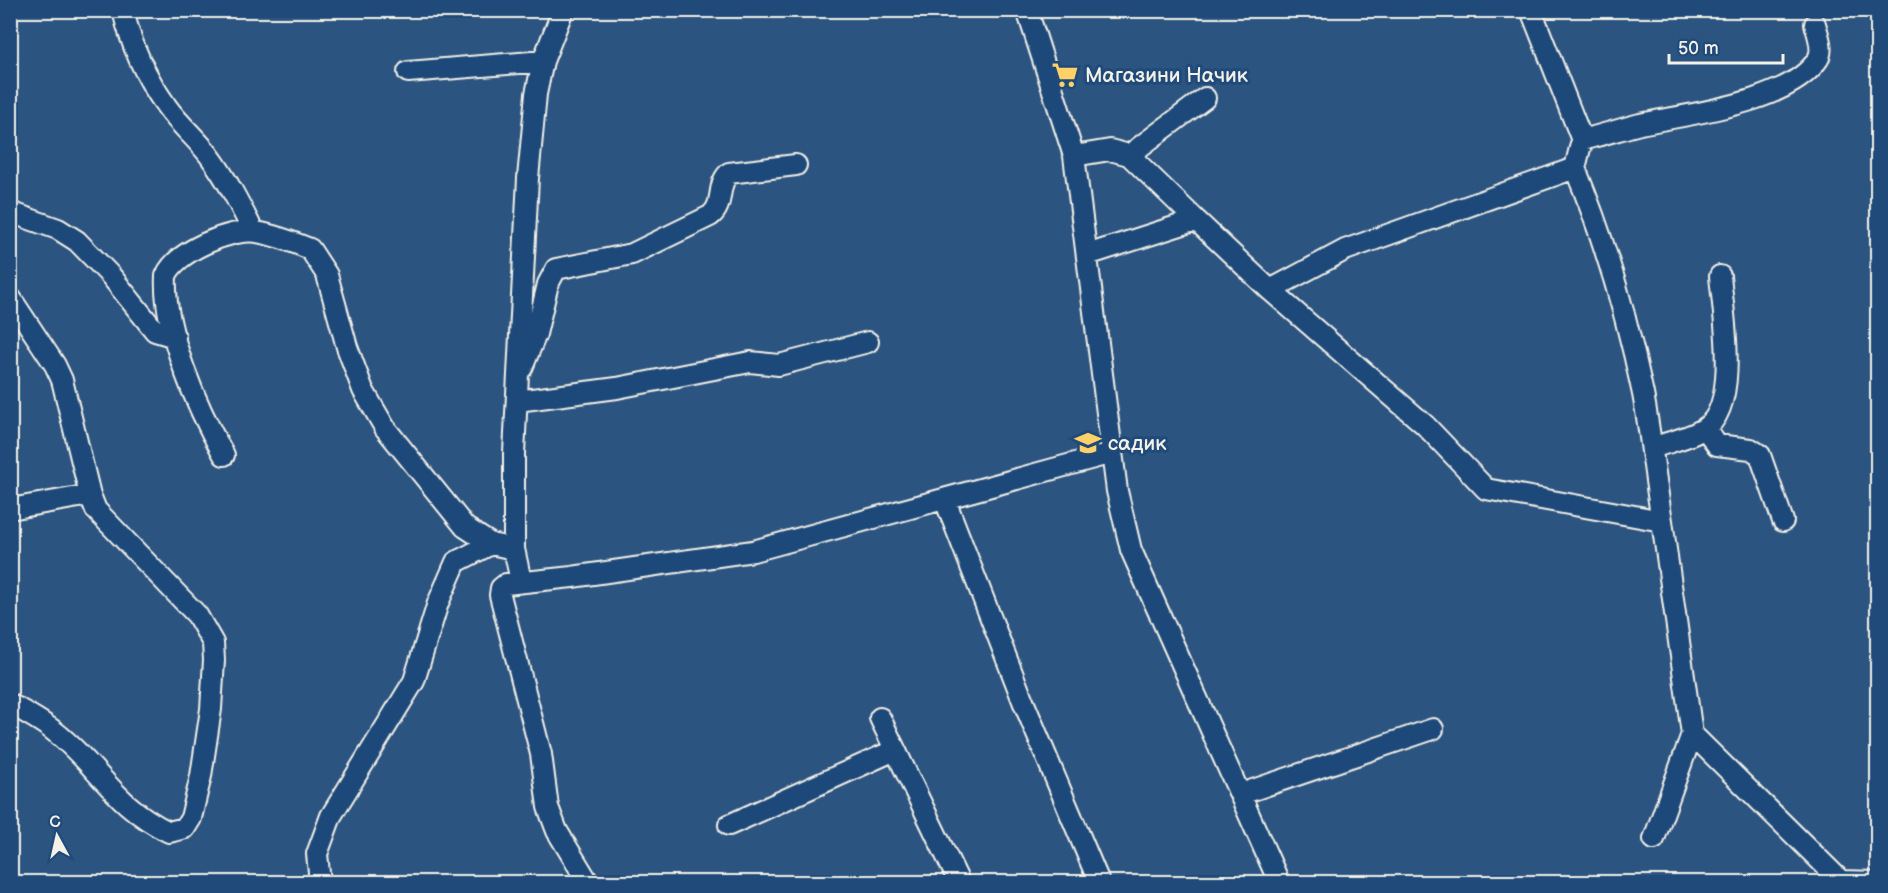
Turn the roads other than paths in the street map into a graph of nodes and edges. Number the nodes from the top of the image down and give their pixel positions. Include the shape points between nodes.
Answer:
1 (123, 10) edge
2 (563, 10) edge
3 (1027, 10) edge
4 (1531, 10) edge
5 (1815, 24) dead end
6 (543, 61) junction
7 (408, 72) dead end
8 (1204, 99) dead end
9 (1582, 140) junction
10 (1129, 155) junction
11 (1074, 156) junction
12 (796, 165) dead end
13 (1575, 168) junction
14 (10, 212) edge
15 (1196, 220) junction
16 (254, 231) junction
17 (1087, 255) junction
18 (1720, 276) dead end
19 (1270, 290) junction
20 (10, 297) edge
21 (175, 338) junction
22 (868, 342) dead end
23 (517, 391) junction
24 (1705, 428) junction
25 (1652, 448) junction
26 (1112, 453) junction
27 (224, 454) dead end
28 (90, 495) junction
29 (945, 500) junction
30 (10, 509) edge
31 (1662, 521) junction
32 (1783, 521) dead end
33 (491, 544) junction
34 (514, 549) junction
35 (521, 580) junction
36 (10, 704) edge
37 (880, 718) dead end
38 (1432, 729) dead end
39 (1692, 734) junction
40 (895, 750) junction
41 (1241, 794) junction
42 (729, 825) dead end
43 (1654, 839) dead end
44 (320, 882) edge
45 (588, 882) edge
46 (959, 882) edge
47 (1099, 882) edge
48 (1279, 882) edge
49 (1841, 882) edge
50 (1878, 882) edge

1 - 16 street via 129,34 150,80 167,107 208,153
2 - 6 street
3 - 11 street
4 - 9 street
5 - 9 street via 1821,48 1818,59 1776,92
6 - 7 street
6 - 23 street via 528,178
8 - 10 street
9 - 13 street
10 - 11 street via 1110,150
10 - 15 street
11 - 17 street
12 - 23 street via 729,173 719,207 710,216 632,254 556,269 548,284
13 - 19 street via 1345,250
13 - 25 street via 1603,240 1627,326
14 - 21 street via 58,229 77,241 155,331
15 - 17 street
15 - 19 street
16 - 21 street via 225,236 194,248 169,267 165,285
16 - 33 street via 310,249 320,261 363,390 385,428 465,528
17 - 26 street
18 - 24 street via 1727,369 1719,408
19 - 31 street via 1425,425 1486,489
20 - 28 street via 62,381
21 - 27 street via 202,417
22 - 23 street via 779,364 750,362 617,388
23 - 34 street
24 - 25 street
24 - 32 street via 1717,445 1751,449 1760,455
25 - 31 street
26 - 29 street
26 - 41 street via 1131,550
28 - 30 street
28 - 36 street via 96,510 196,615 213,643 211,709 201,776 185,828 169,832 147,821 123,803 54,731
29 - 35 street via 753,551 572,577
29 - 47 street
31 - 39 street
33 - 34 street
33 - 44 street via 456,562 438,603 414,681 331,816 317,854
34 - 35 street
35 - 45 street via 506,584 500,595 541,754 548,807 557,831
37 - 40 street
38 - 41 street
39 - 43 street
39 - 49 street
40 - 42 street
40 - 46 street
41 - 48 street
49 - 50 street

